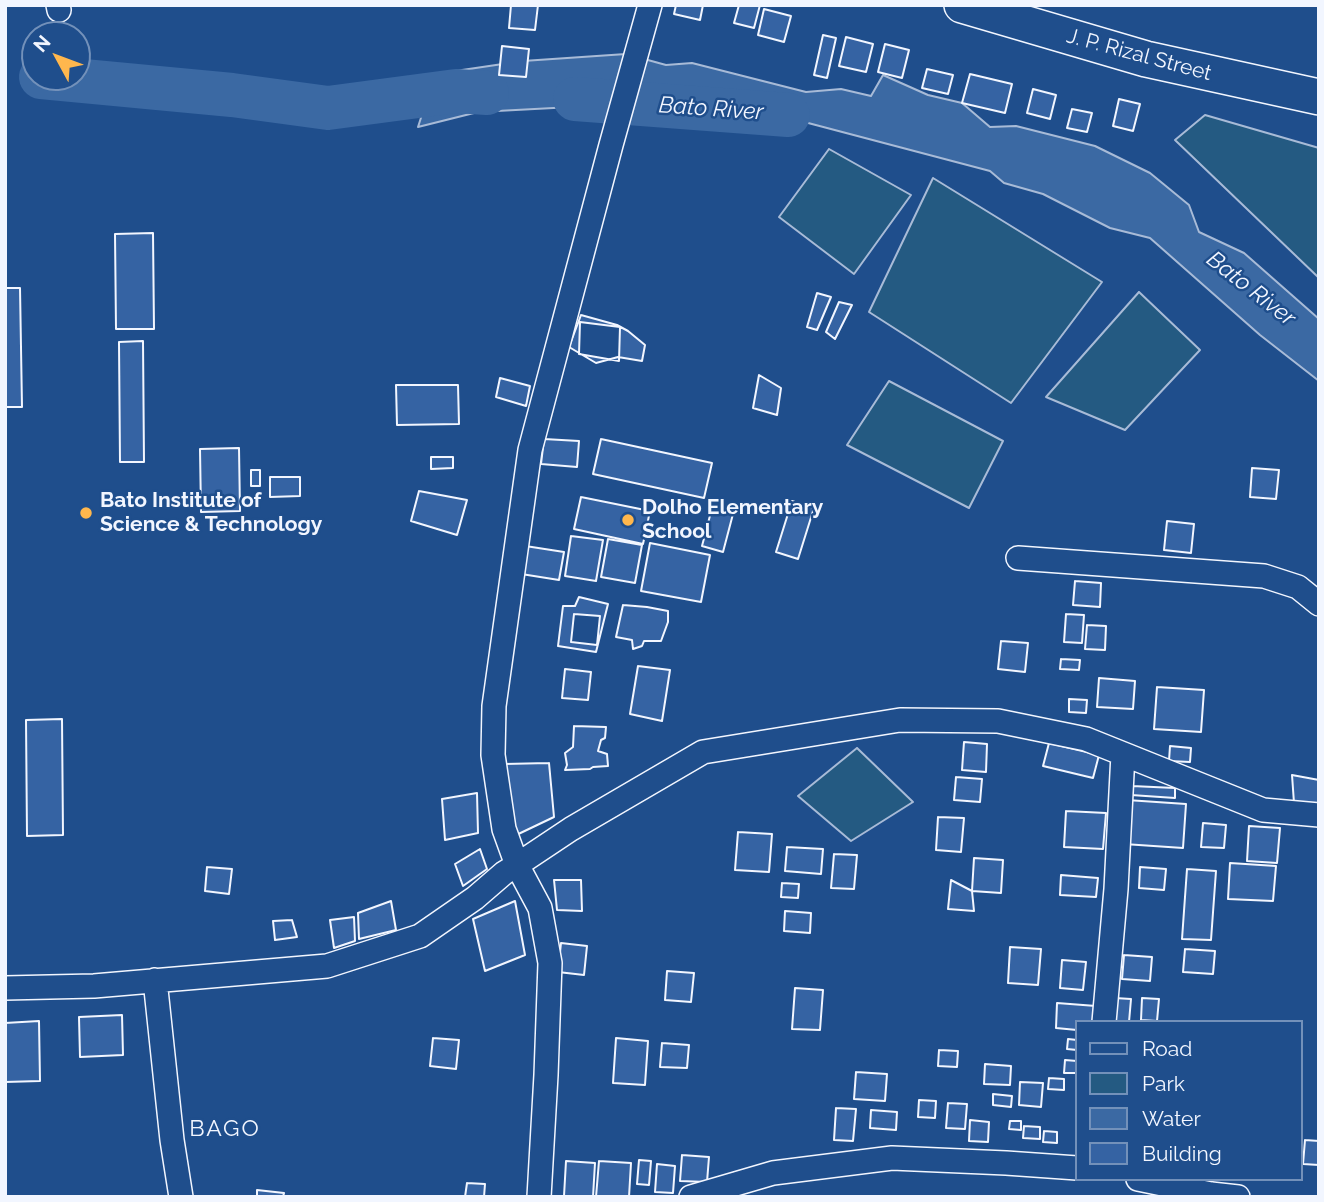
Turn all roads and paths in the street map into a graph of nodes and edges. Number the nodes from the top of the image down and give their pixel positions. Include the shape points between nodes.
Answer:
1 (961, 5) edge
2 (650, 7) edge
3 (1319, 97) edge
4 (1018, 558) dead end
5 (1319, 604) edge
6 (1123, 754) junction
7 (1319, 815) edge
8 (517, 864) junction
9 (155, 981) junction
10 (5, 988) edge
11 (1104, 1020) edge
12 (1076, 1168) edge
13 (1148, 1181) edge
14 (181, 1197) edge
15 (539, 1197) edge
16 (691, 1197) edge
17 (1238, 1197) edge

1 - 3 main road, J. P. Rizal Street via 1146,59
2 - 8 street via 530,450 494,706 493,755 504,829
4 - 5 street via 1264,576 1298,587
6 - 7 street via 1264,810
6 - 8 street via 1086,739 998,721 914,720 703,752
6 - 11 street
8 - 9 street via 420,936 327,966
8 - 15 street via 540,908 550,962
9 - 10 street
9 - 14 street
12 - 16 street via 891,1158 772,1173
13 - 17 street

